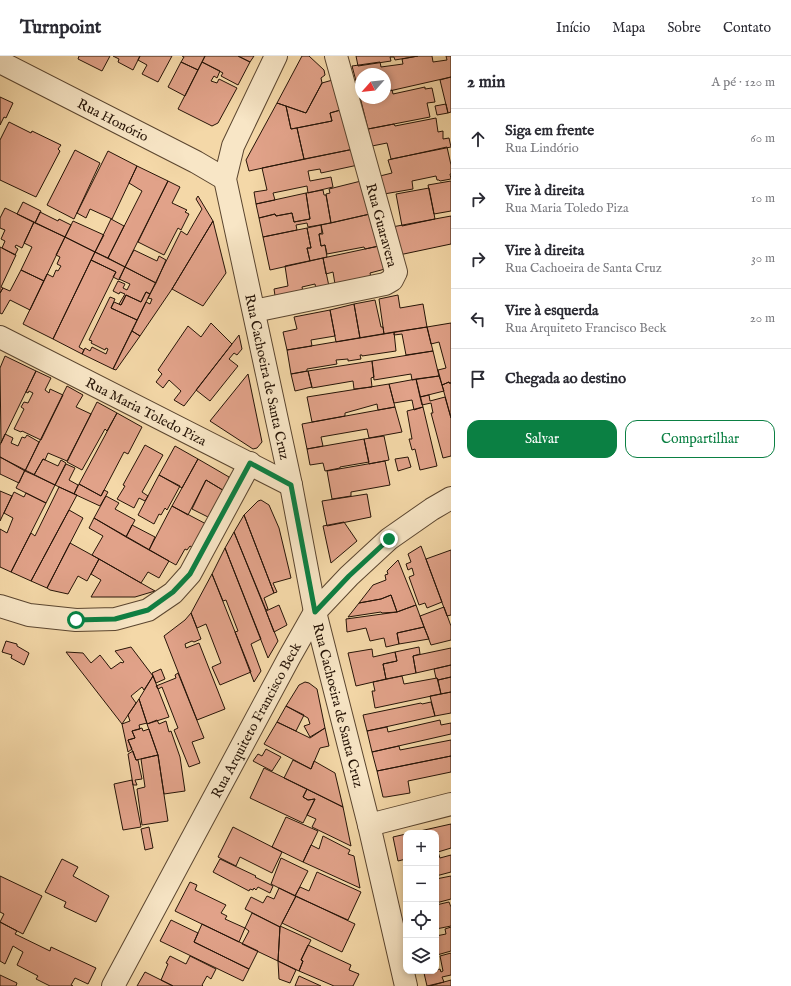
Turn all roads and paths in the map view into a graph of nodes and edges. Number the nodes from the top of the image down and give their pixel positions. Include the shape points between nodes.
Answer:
1 (276, 56) edge
2 (336, 56) edge
3 (0, 62) edge
4 (225, 178) junction
5 (254, 311) junction
6 (0, 337) edge
7 (250, 463) junction
8 (291, 485) junction
9 (451, 498) edge
10 (0, 606) edge
11 (315, 612) junction
12 (451, 804) edge
13 (369, 825) junction
14 (113, 986) edge
15 (406, 986) edge

1 - 4 street, Rua Cachoeira de Santa Cruz via 233,146
2 - 5 street, Rua Guaravera via 396,272 392,280 385,284
3 - 4 street, Rua Honório
4 - 5 street, Rua Cachoeira de Santa Cruz
5 - 8 street, Rua Cachoeira de Santa Cruz
6 - 7 street, Rua Maria Toledo Piza
7 - 8 street, Rua Maria Toledo Piza
7 - 10 street via 190,574 173,592 148,610 115,619 76,620 29,615
8 - 11 street, Rua Cachoeira de Santa Cruz
9 - 11 street, Rua Arquiteto Francisco Beck via 389,539
11 - 13 street, Rua Cachoeira de Santa Cruz
11 - 14 street, Rua Arquiteto Francisco Beck
12 - 13 street
13 - 15 street, Rua Cachoeira de Santa Cruz

